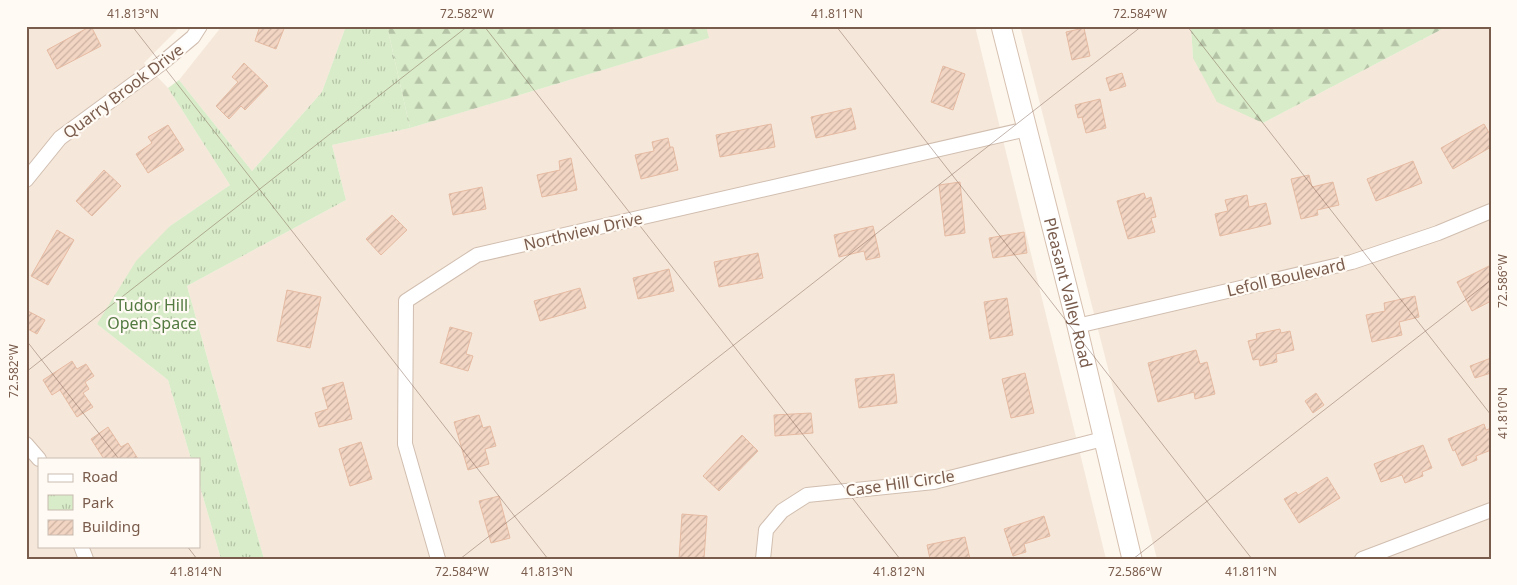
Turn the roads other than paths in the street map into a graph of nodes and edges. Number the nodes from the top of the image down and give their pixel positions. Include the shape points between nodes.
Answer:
1 (200, 26) edge
2 (1001, 26) edge
3 (1027, 129) junction
4 (26, 180) edge
5 (1491, 211) edge
6 (1077, 326) junction
7 (1102, 439) junction
8 (26, 444) edge
9 (38, 458) edge
10 (1491, 510) edge
11 (438, 559) edge
12 (762, 559) edge
13 (1132, 559) edge
14 (1362, 559) edge

1 - 4 street, Quarry Brook Drive via 193,37 162,63 60,138
2 - 3 main road, Pleasant Valley Road
3 - 6 main road, Pleasant Valley Road
3 - 11 street, Northview Drive via 478,255 406,301 405,444
5 - 6 street, Lefoll Boulevard via 1352,262
6 - 7 main road, Pleasant Valley Road
7 - 12 street, Case Hill Circle via 934,482 807,495 782,511 766,530
7 - 13 main road, Pleasant Valley Road
8 - 9 street
10 - 14 street

